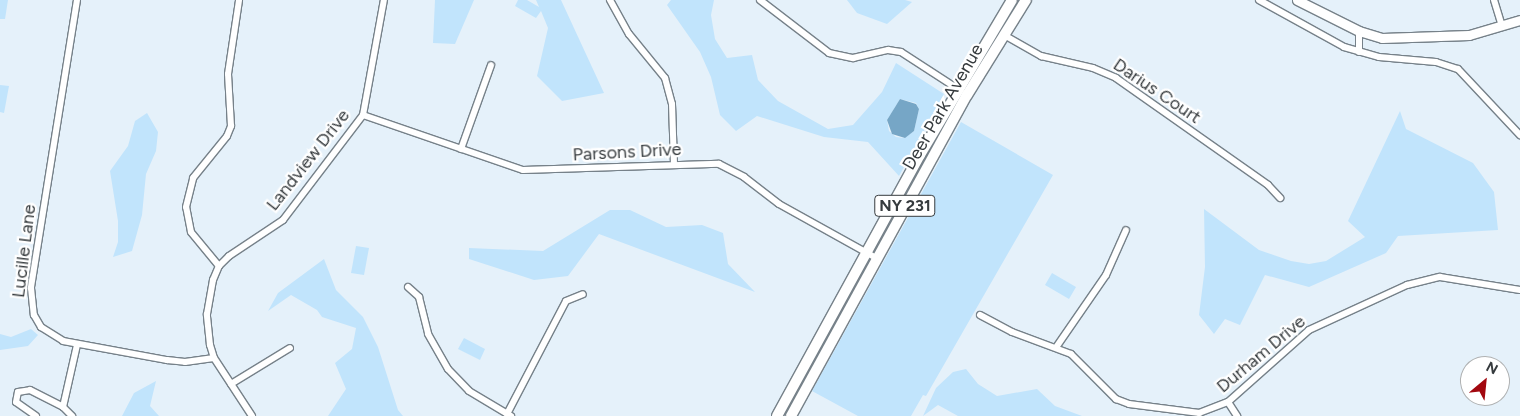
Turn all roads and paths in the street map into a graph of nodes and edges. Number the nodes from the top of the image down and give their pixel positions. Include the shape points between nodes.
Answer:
1 (77, 0) edge
2 (239, 0) edge
3 (384, 0) edge
4 (610, 0) edge
5 (760, 0) edge
6 (1012, 0) edge
7 (1026, 0) edge
8 (1259, 0) edge
9 (1297, 0) edge
10 (1494, 0) edge
11 (1520, 20) edge
12 (1502, 26) junction
13 (1359, 31) junction
14 (1004, 35) junction
15 (1359, 52) junction
16 (492, 65) dead end
17 (958, 89) junction
18 (363, 115) junction
19 (1520, 135) edge
20 (461, 150) junction
21 (674, 163) junction
22 (1280, 198) dead end
23 (1126, 230) dead end
24 (872, 256) junction
25 (219, 266) junction
26 (408, 287) dead end
27 (1520, 290) edge
28 (583, 294) dead end
29 (980, 315) dead end
30 (77, 345) junction
31 (1056, 346) junction
32 (290, 348) dead end
33 (214, 358) junction
34 (231, 384) junction
35 (1228, 402) junction
36 (63, 407) junction
37 (1160, 413) edge
38 (509, 415) edge
39 (36, 416) edge
40 (72, 416) edge
41 (252, 416) edge
42 (777, 416) edge
43 (791, 416) edge
44 (1237, 416) edge

1 - 30 street, Lucille Lane via 31,302 41,327 63,342
2 - 25 street via 228,74 231,126 227,136 193,178 186,207 191,232
3 - 18 street, Landview Drive
4 - 21 street via 628,34 665,78 672,104
5 - 17 street via 829,52 853,58 888,50 901,52
6 - 17 main road, Deer Park Avenue / NY 231
7 - 14 main road, Deer Park Avenue / NY 231
8 - 15 street via 1331,41
9 - 13 main road
10 - 12 street
11 - 12 main road
12 - 13 main road via 1469,35 1431,39 1382,38
13 - 15 street
14 - 22 street, Darius Court via 1041,56 1093,68 1116,78 1268,186
14 - 24 main road, Deer Park Avenue / NY 231
15 - 19 street via 1392,59 1436,62 1458,69
16 - 20 street
17 - 24 main road, Deer Park Avenue / NY 231
18 - 20 street, Parsons Drive
18 - 25 street, Landview Drive via 282,220
20 - 21 street, Parsons Drive via 507,167 540,171
21 - 24 street, Parsons Drive via 707,163 732,169 779,204
23 - 31 street via 1106,275
24 - 42 main road, Deer Park Avenue / NY 231
24 - 43 main road, Deer Park Avenue / NY 231
25 - 33 street via 207,314
26 - 38 street via 419,298 428,334 448,369 469,391
27 - 35 street, Durham Drive via 1440,277 1407,285 1309,330
28 - 38 street via 566,301
29 - 31 street, Durham Drive via 1012,332
30 - 33 street, Lucille Lane via 185,362
30 - 36 street
31 - 37 street, Durham Drive via 1082,362 1116,399
32 - 34 street
33 - 34 street
34 - 41 street
35 - 37 street, Durham Drive via 1199,413
35 - 44 street
36 - 39 street via 30,390 18,392 16,402
36 - 40 street

